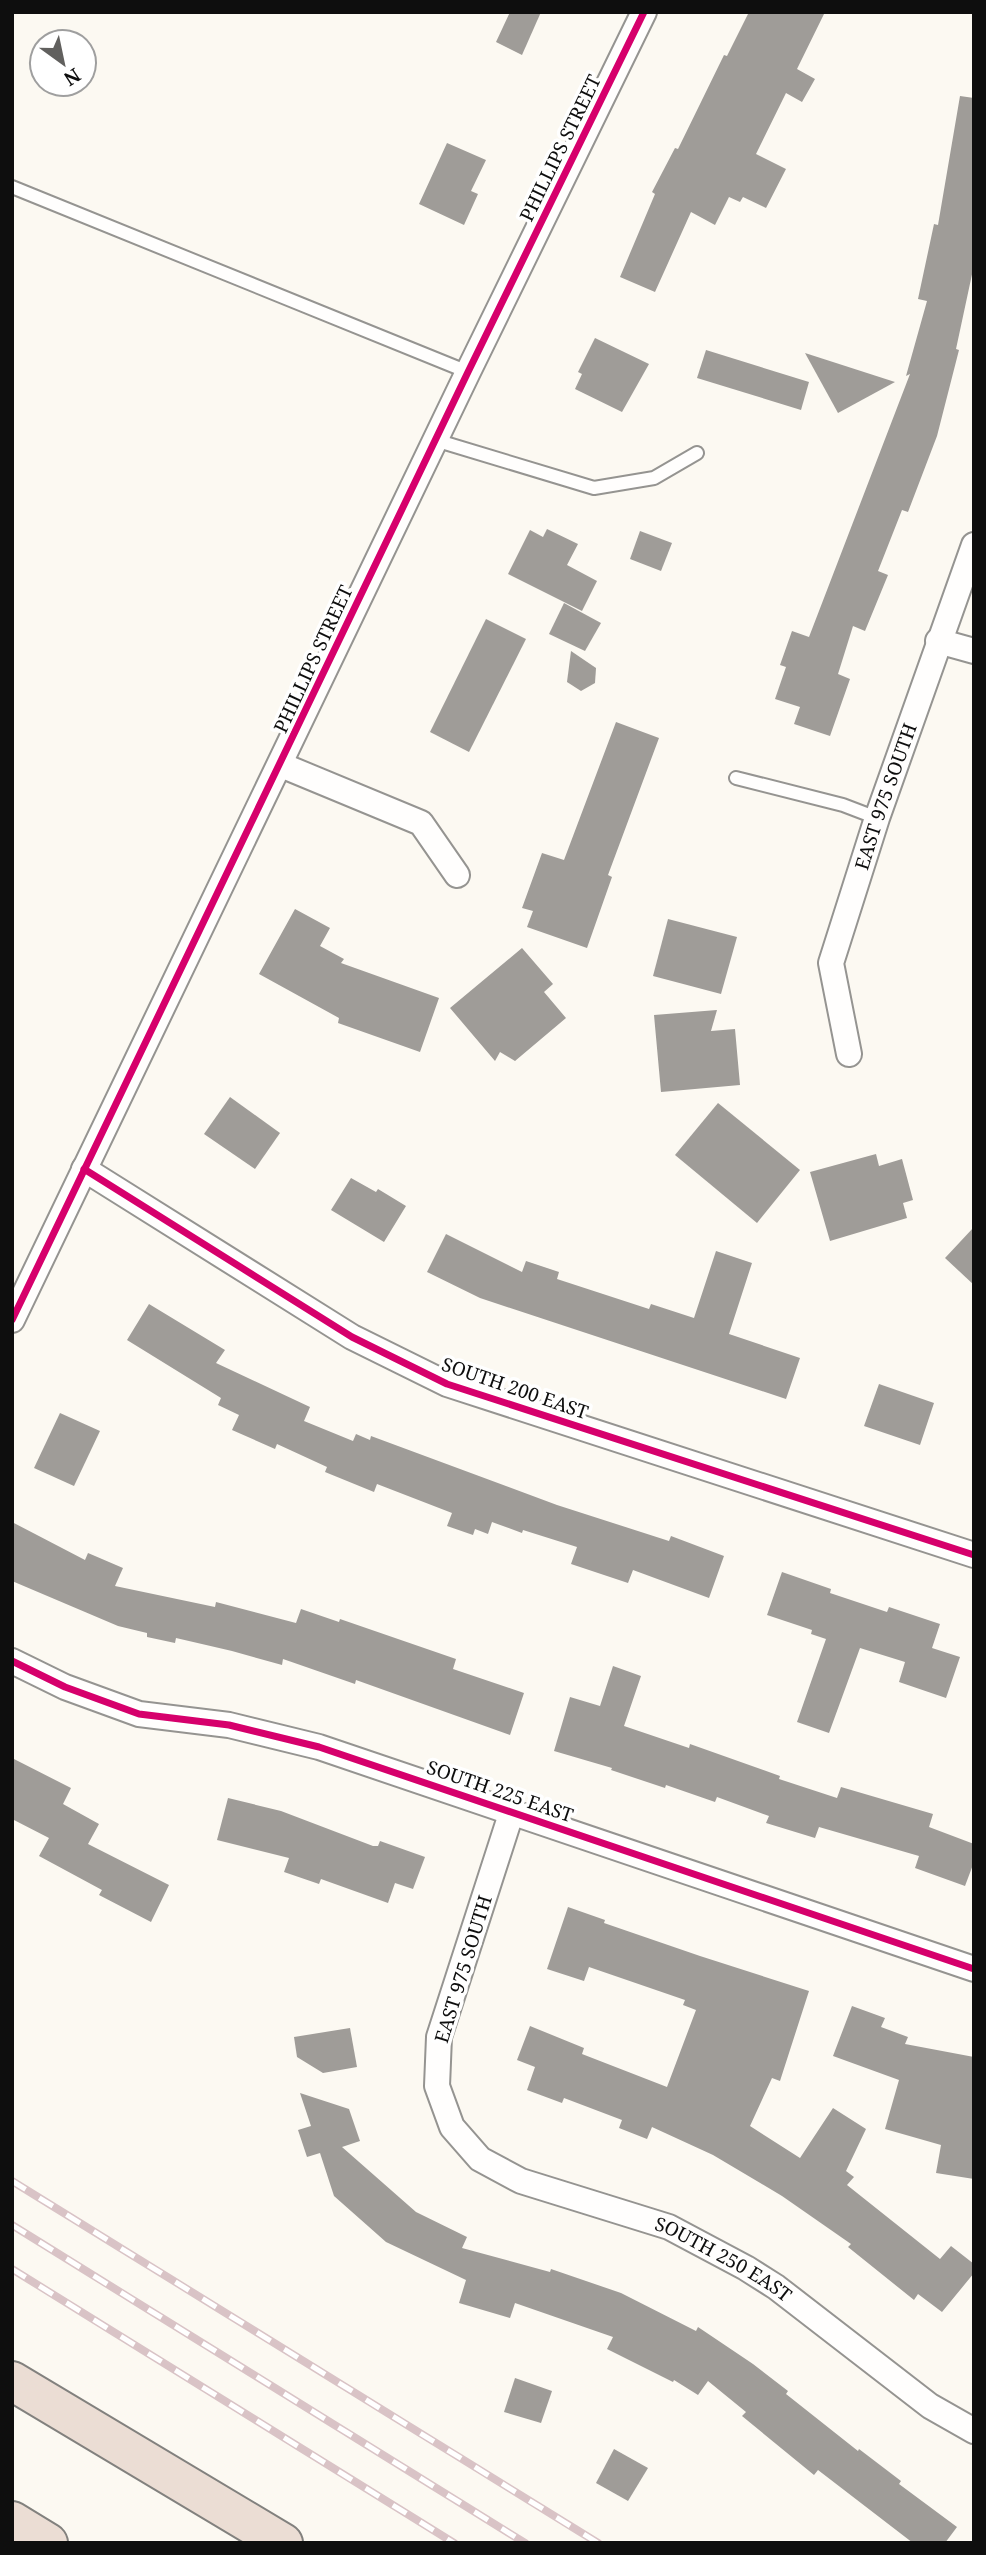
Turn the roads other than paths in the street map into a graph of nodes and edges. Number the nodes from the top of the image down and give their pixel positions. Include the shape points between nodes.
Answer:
1 (645, 12) edge
2 (12, 187) edge
3 (468, 372) junction
4 (435, 440) junction
5 (697, 453) dead end
6 (974, 545) edge
7 (938, 640) junction
8 (974, 651) edge
9 (281, 765) junction
10 (736, 778) dead end
11 (877, 818) junction
12 (457, 876) dead end
13 (849, 1054) dead end
14 (84, 1169) junction
15 (12, 1320) edge
16 (974, 1555) edge
17 (12, 1661) edge
18 (512, 1811) junction
19 (974, 1969) edge
20 (452, 2127) joint
21 (12, 2381) edge
22 (974, 2431) edge
23 (12, 2521) edge
24 (48, 2543) edge
25 (283, 2543) edge

1 - 3 street, PHILLIPS STREET
2 - 3 lane
3 - 4 street, PHILLIPS STREET
4 - 5 lane via 594,488 654,478
4 - 9 street, PHILLIPS STREET
6 - 7 street, EAST 975 SOUTH
7 - 8 street
7 - 11 street, EAST 975 SOUTH
9 - 12 street via 421,823
9 - 14 street, PHILLIPS STREET
10 - 11 lane
11 - 13 street, EAST 975 SOUTH via 831,963
14 - 15 street, PHILLIPS STREET
14 - 16 street, SOUTH 200 EAST via 352,1338 447,1384
17 - 18 street, SOUTH 225 EAST via 65,1687 139,1714 229,1725 319,1747
18 - 19 street, SOUTH 225 EAST
18 - 20 street, EAST 975 SOUTH via 439,2037 437,2086
20 - 22 street, SOUTH 250 EAST via 480,2159 521,2181 668,2227 746,2268 930,2406
21 - 25 highway
23 - 24 highway

